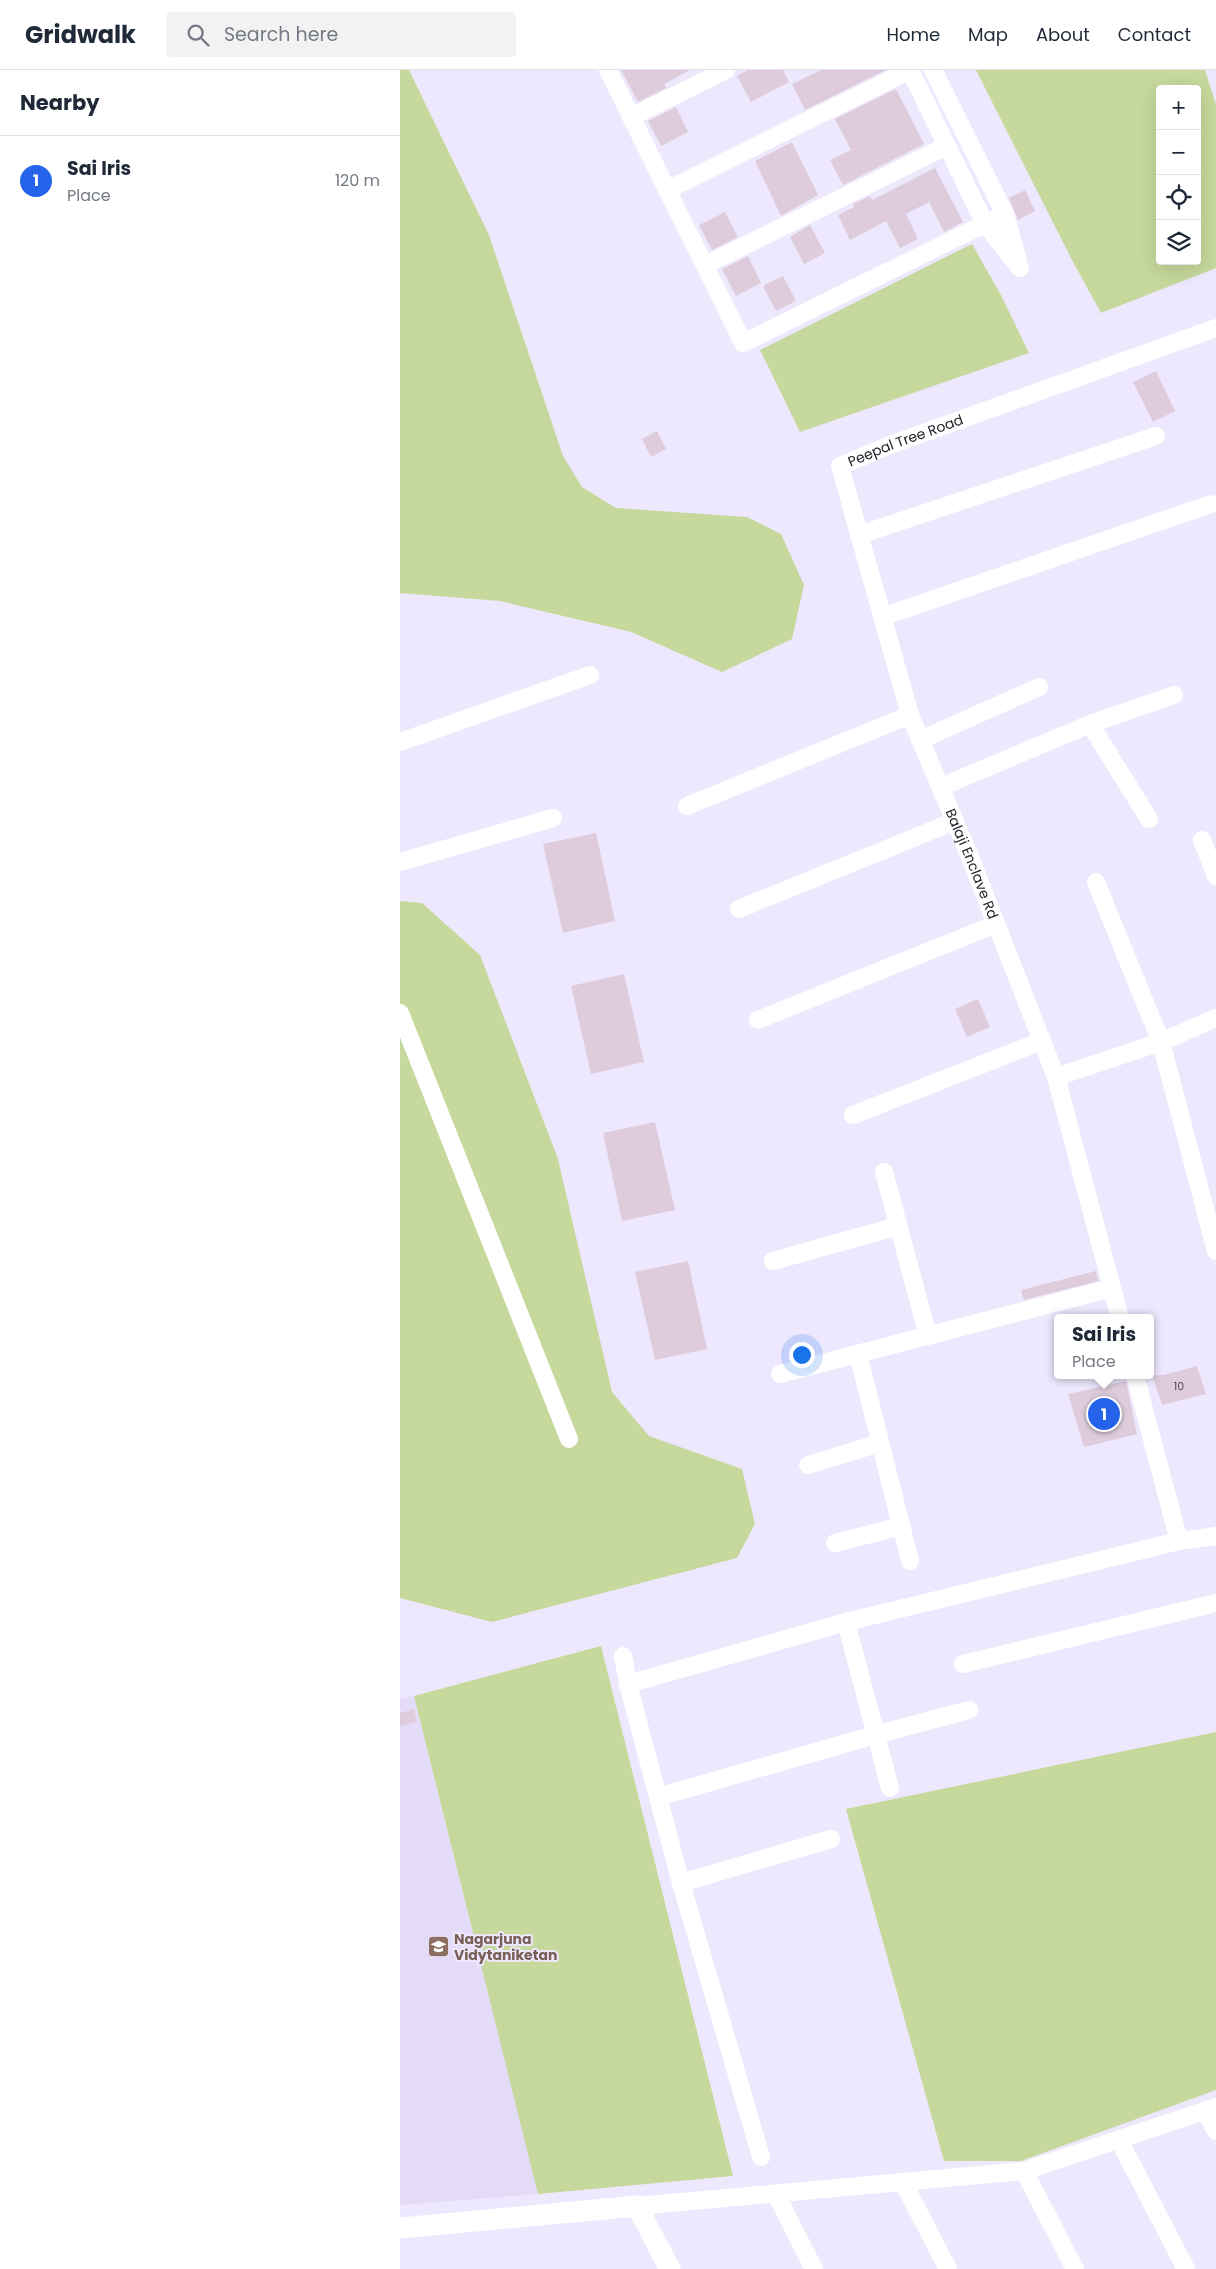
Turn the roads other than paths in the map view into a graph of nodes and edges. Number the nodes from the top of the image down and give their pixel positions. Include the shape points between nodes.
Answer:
1 (608, 70) edge
2 (726, 70) edge
3 (910, 70) edge
4 (933, 70) edge
5 (631, 117) junction
6 (947, 146) junction
7 (667, 190) junction
8 (1005, 214) junction
9 (986, 224) junction
10 (705, 265) junction
11 (1216, 328) edge
12 (1156, 436) dead end
13 (1211, 504) dead end
14 (859, 535) junction
15 (882, 617) junction
16 (590, 675) dead end
17 (1039, 687) dead end
18 (1174, 695) dead end
19 (910, 716) junction
20 (1090, 724) junction
21 (920, 740) junction
22 (400, 742) edge
23 (940, 787) junction
24 (687, 806) dead end
25 (553, 818) dead end
26 (1149, 819) dead end
27 (955, 821) junction
28 (1202, 840) dead end
29 (400, 862) edge
30 (1216, 876) edge
31 (1096, 882) dead end
32 (739, 909) dead end
33 (996, 924) junction
34 (400, 1013) edge
35 (1216, 1018) edge
36 (758, 1020) dead end
37 (1042, 1041) junction
38 (1161, 1042) junction
39 (1056, 1077) junction
40 (852, 1115) dead end
41 (884, 1172) dead end
42 (898, 1226) junction
43 (1216, 1251) edge
44 (773, 1261) dead end
45 (1112, 1288) junction
46 (1119, 1314) edge
47 (928, 1336) junction
48 (858, 1354) junction
49 (780, 1374) dead end
50 (1136, 1379) edge
51 (569, 1439) dead end
52 (880, 1443) junction
53 (808, 1465) dead end
54 (902, 1526) junction
55 (1216, 1536) edge
56 (1179, 1541) junction
57 (835, 1543) dead end
58 (910, 1561) dead end
59 (1216, 1603) edge
60 (846, 1622) junction
61 (622, 1656) dead end
62 (963, 1664) dead end
63 (628, 1684) junction
64 (969, 1710) dead end
65 (875, 1735) junction
66 (890, 1788) dead end
67 (658, 1797) junction
68 (831, 1839) dead end
69 (681, 1883) junction
70 (1211, 2109) edge
71 (1216, 2131) edge
72 (1119, 2140) junction
73 (761, 2156) dead end
74 (1024, 2171) junction
75 (903, 2182) junction
76 (776, 2194) junction
77 (637, 2206) junction
78 (400, 2228) edge
79 (670, 2269) edge
80 (814, 2269) edge
81 (948, 2269) edge
82 (1075, 2269) edge
83 (1186, 2269) edge

1 - 5 street
2 - 5 street
3 - 6 street
3 - 7 street
4 - 8 street
5 - 7 street
6 - 9 street
6 - 10 street
7 - 10 street
8 - 9 street
8 - 9 street via 1020,268
9 - 10 street via 743,343
11 - 14 street, Peepal Tree Road via 840,466
12 - 14 street
13 - 15 street
14 - 15 street, Peepal Tree Road
15 - 19 street, Peepal Tree Road
16 - 22 street
17 - 21 street
18 - 20 street
19 - 21 street, Balaji Enclave Rd
19 - 24 street
20 - 23 street
20 - 26 street
21 - 23 street, Balaji Enclave Rd
23 - 27 street, Balaji Enclave Rd
25 - 29 street
27 - 32 street
27 - 33 street, Balaji Enclave Rd
28 - 30 street
31 - 38 street
33 - 36 street
33 - 37 street, Balaji Enclave Rd
34 - 51 street
35 - 38 street
37 - 39 street, Balaji Enclave Rd
37 - 40 street
38 - 39 street
38 - 43 street
39 - 45 street, Balaji Enclave Rd
41 - 42 street
42 - 44 street
42 - 47 street
45 - 46 street, Balaji Enclave Rd
45 - 47 street
47 - 48 street
48 - 49 street
48 - 52 street
50 - 56 street
52 - 53 street
52 - 54 street
54 - 57 street
54 - 58 street
55 - 56 street
56 - 60 street
59 - 62 street
60 - 63 street
60 - 65 street
61 - 63 street
63 - 67 street
64 - 65 street
65 - 66 street
65 - 67 street
67 - 69 street
68 - 69 street
69 - 73 street
70 - 71 street
70 - 72 street
72 - 74 street
72 - 83 street
74 - 75 street
74 - 82 street
75 - 76 street
75 - 81 street
76 - 77 street
76 - 80 street
77 - 78 main road
77 - 79 main road

